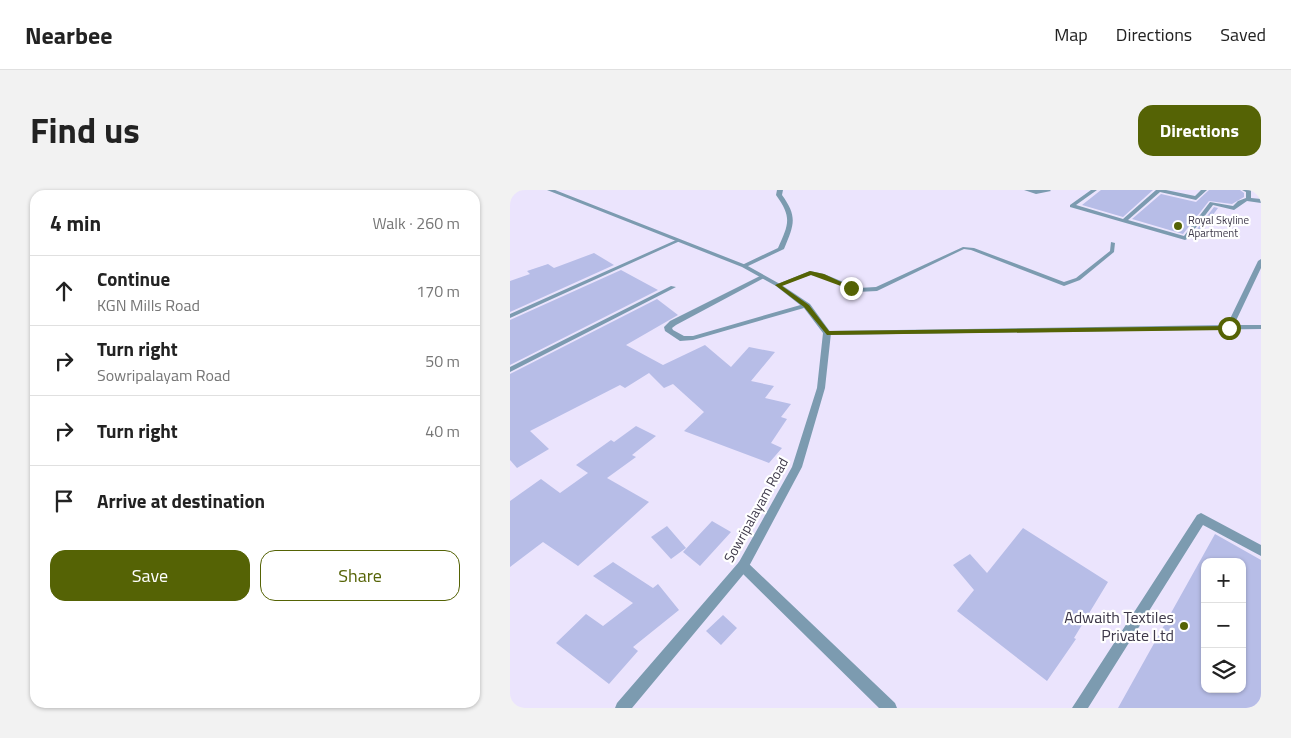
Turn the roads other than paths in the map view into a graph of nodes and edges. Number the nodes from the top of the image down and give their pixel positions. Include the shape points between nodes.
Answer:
1 (550, 190) edge
2 (780, 190) edge
3 (1027, 190) edge
4 (1094, 190) edge
5 (1159, 190) edge
6 (1204, 190) edge
7 (1244, 190) edge
8 (1048, 192) dead end
9 (1196, 198) junction
10 (1248, 198) junction
11 (1261, 201) edge
12 (1212, 203) junction
13 (1124, 221) junction
14 (678, 241) junction
15 (1113, 243) dead end
16 (1261, 261) edge
17 (744, 266) junction
18 (762, 277) junction
19 (778, 285) junction
20 (673, 287) dead end
21 (806, 306) junction
22 (510, 316) edge
23 (1261, 327) edge
24 (1229, 328) junction
25 (827, 333) junction
26 (510, 370) edge
27 (1261, 551) edge
28 (743, 566) junction
29 (622, 708) edge
30 (890, 708) edge
31 (1080, 708) edge

1 - 14 street
2 - 17 street via 778,195 791,210 792,223 781,249
3 - 8 street
4 - 13 street via 1072,206
5 - 9 street
5 - 13 street
6 - 9 street
7 - 10 street via 1249,191
9 - 12 street
10 - 11 street
10 - 12 street via 1234,208
12 - 13 street via 1185,238
14 - 17 street
14 - 22 lane
15 - 19 lane via 1112,251 1078,279 1064,284 963,248 877,289 857,290 810,273
16 - 24 street
17 - 18 street
18 - 19 street
18 - 21 street via 672,323 669,331 683,339 693,338
19 - 21 street
20 - 26 lane
21 - 25 street
23 - 24 street
24 - 25 street
25 - 28 street, Sowripalayam Road via 821,388 797,467
27 - 31 street via 1201,518
28 - 29 street, Sowripalayam Road
28 - 30 street

